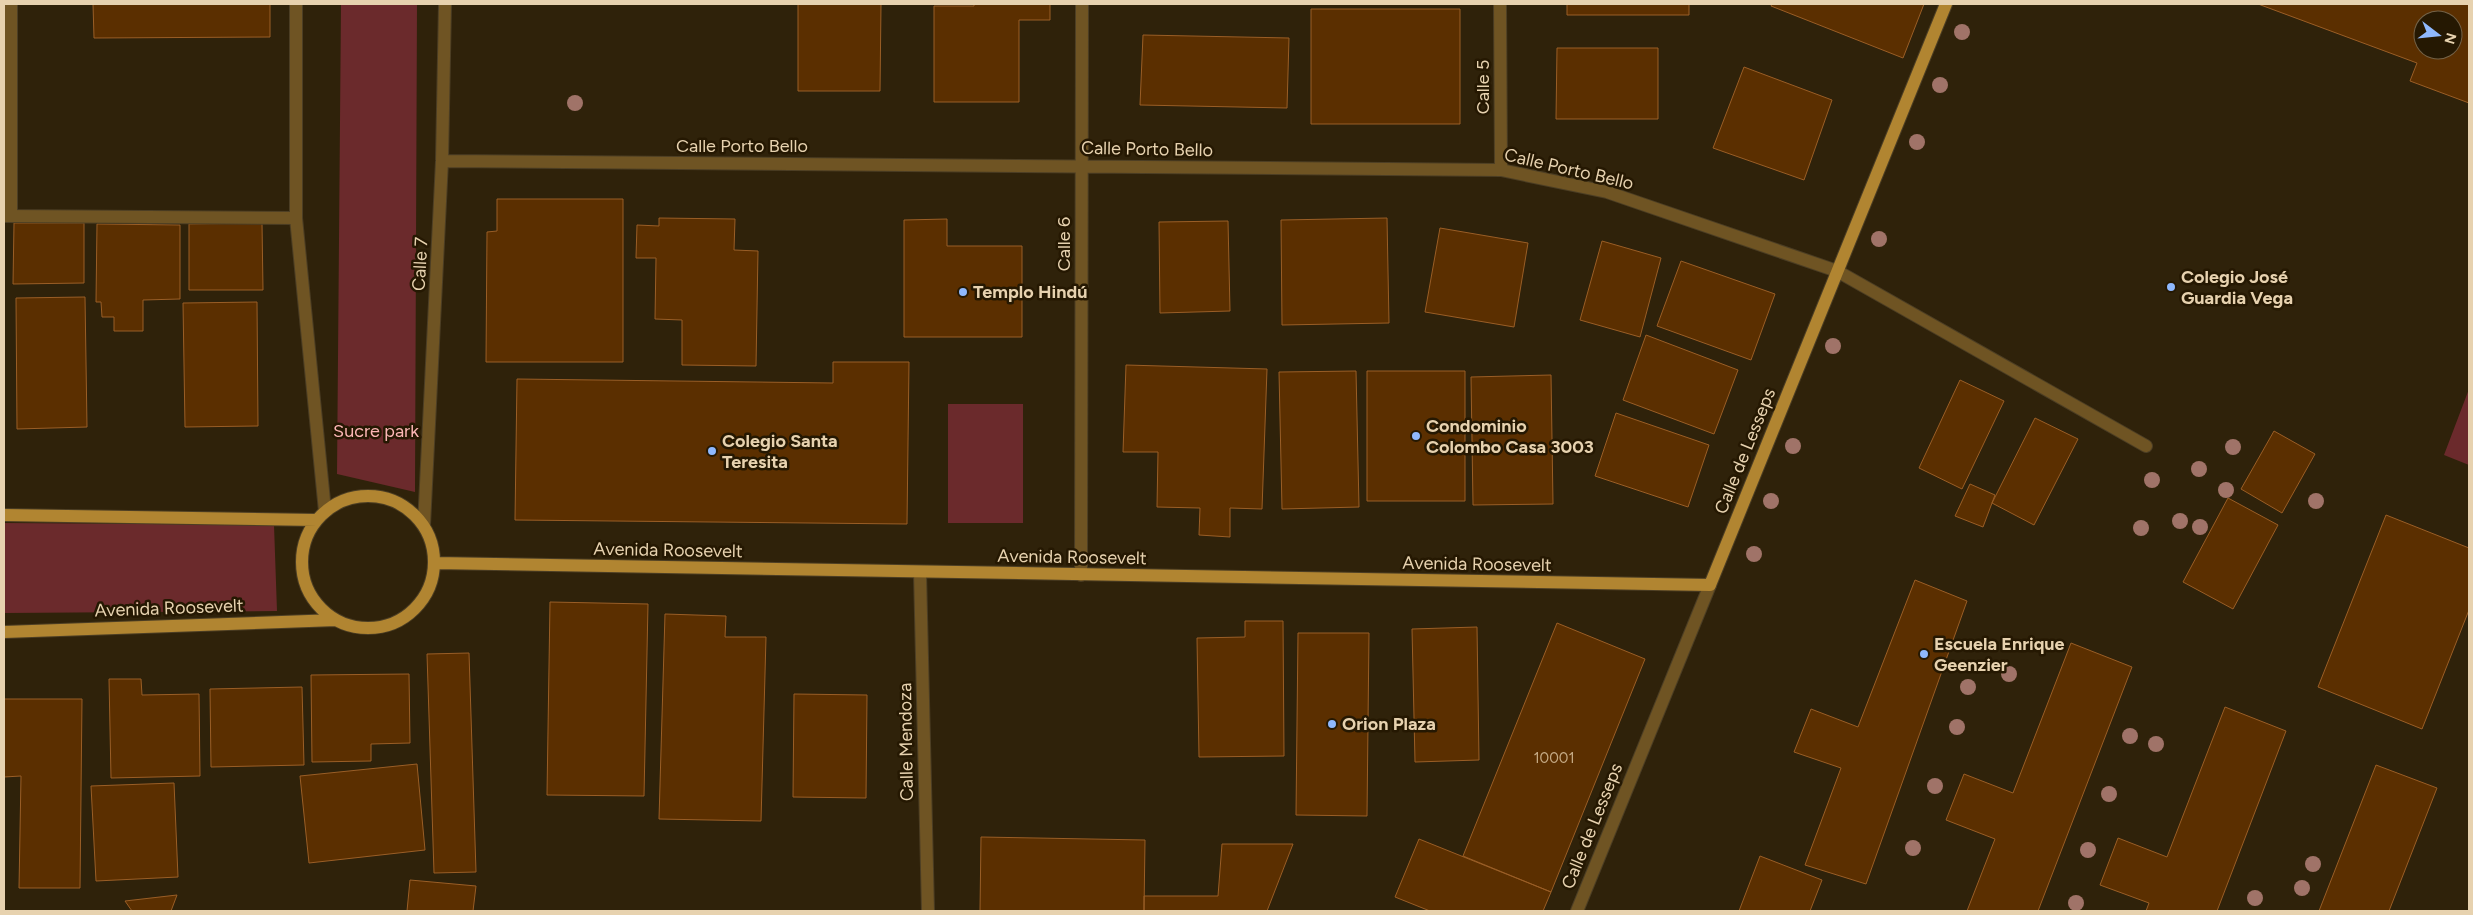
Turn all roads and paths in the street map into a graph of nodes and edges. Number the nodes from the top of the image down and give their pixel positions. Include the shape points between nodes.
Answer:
1 (11, 4) edge
2 (296, 4) edge
3 (445, 4) edge
4 (1082, 4) edge
5 (1500, 4) edge
6 (1946, 4) edge
7 (442, 162) junction
8 (1082, 165) junction
9 (1500, 170) junction
10 (7, 216) edge
11 (296, 218) junction
12 (1837, 271) junction
13 (2146, 446) dead end
14 (4, 515) edge
15 (321, 516) junction
16 (424, 525) junction
17 (435, 563) junction
18 (920, 573) junction
19 (1081, 575) junction
20 (1710, 585) junction
21 (336, 620) junction
22 (4, 632) edge
23 (928, 911) edge
24 (1577, 911) edge

1 - 10 street
2 - 11 street
3 - 7 street, Calle 7
4 - 8 street, Calle 6
5 - 9 street, Calle 5
6 - 12 main road, Calle de Lesseps
7 - 8 street, Calle Porto Bello
7 - 16 street, Calle 7
8 - 9 street, Calle Porto Bello
8 - 19 street, Calle 6
9 - 12 street, Calle Porto Bello via 1607,192
10 - 11 street
11 - 15 street
12 - 13 street, Calle Porto Bello
12 - 20 main road, Calle de Lesseps
14 - 15 main road
15 - 16 main road via 344,499 367,495 389,498 409,508
15 - 21 main road via 307,537 302,556 304,575 310,593 321,609
16 - 17 main road via 433,543
17 - 18 main road, Avenida Roosevelt
17 - 21 main road via 432,582 423,600 410,614 393,624 355,627
18 - 19 main road, Avenida Roosevelt
18 - 23 street, Calle Mendoza
19 - 20 main road, Avenida Roosevelt
20 - 24 street, Calle de Lesseps
21 - 22 main road, Avenida Roosevelt

